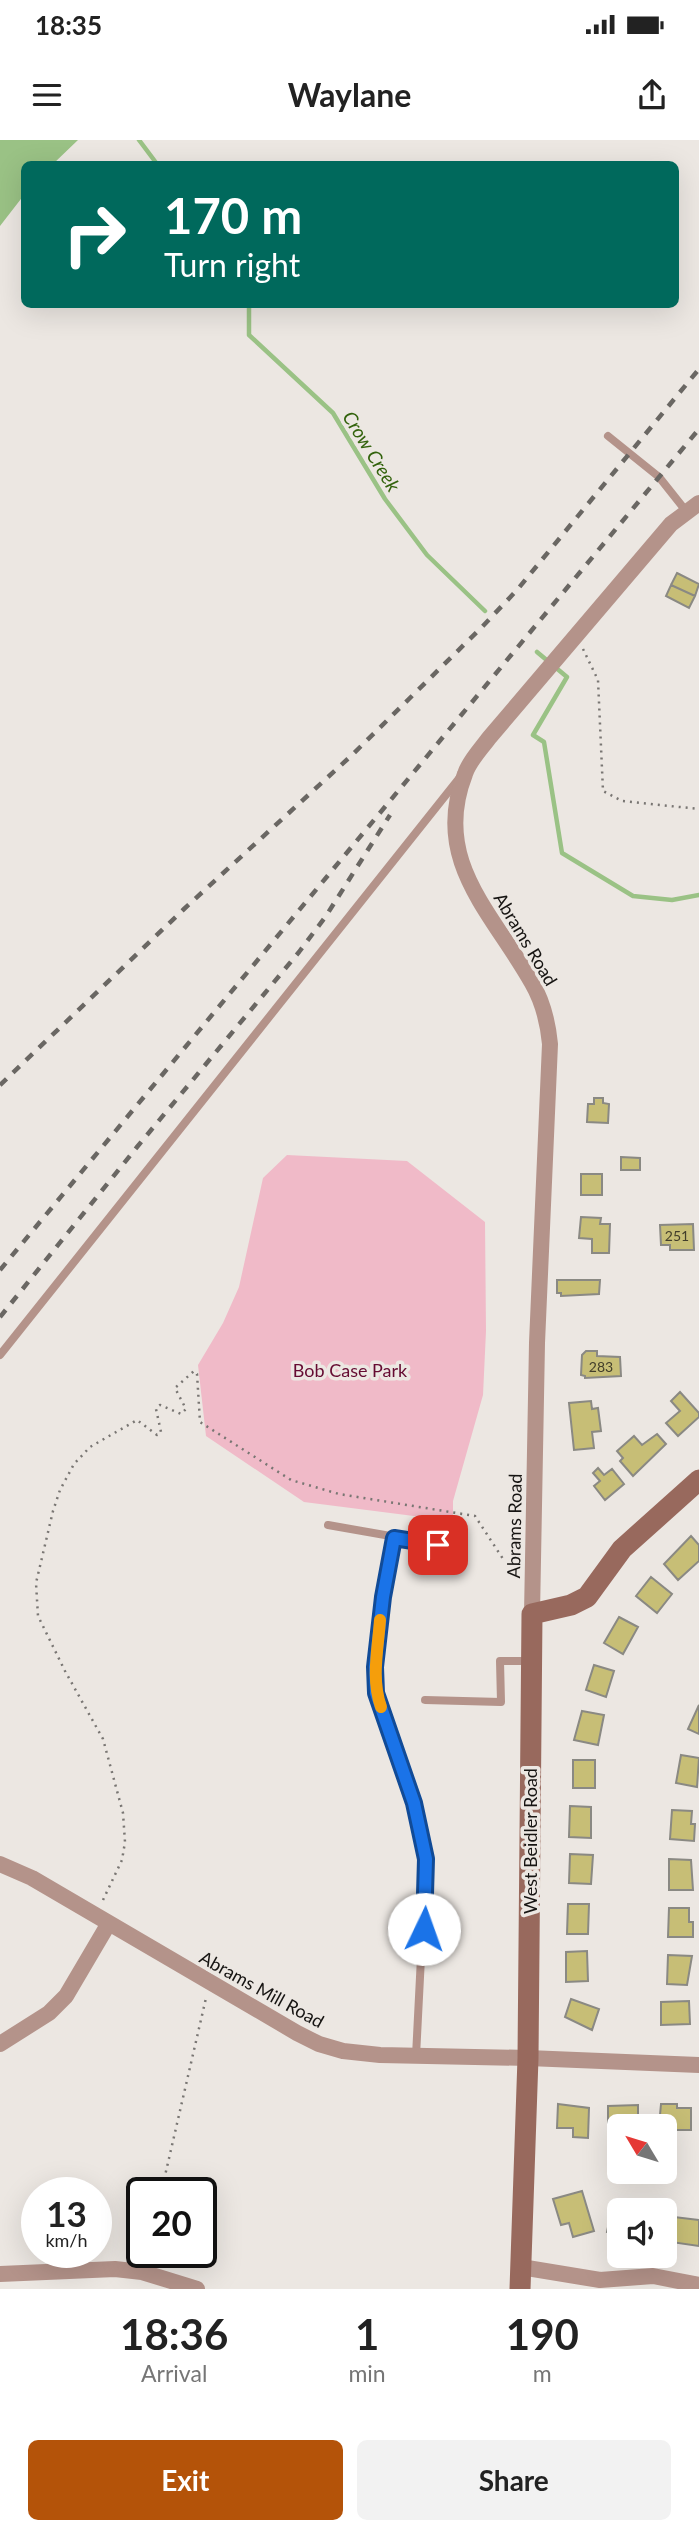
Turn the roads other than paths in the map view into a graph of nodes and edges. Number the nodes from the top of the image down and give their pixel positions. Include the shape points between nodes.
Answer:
1 (608, 436) dead end
2 (693, 507) edge
3 (465, 771) junction
4 (0, 1356) edge
5 (699, 1480) edge
6 (328, 1525) dead end
7 (394, 1538) junction
8 (459, 1548) dead end
9 (532, 1614) junction
10 (531, 1661) junction
11 (425, 1700) dead end
12 (0, 1864) edge
13 (109, 1923) junction
14 (0, 2044) edge
15 (416, 2056) junction
16 (528, 2058) junction
17 (699, 2065) edge
18 (521, 2267) junction
19 (0, 2274) edge
20 (699, 2284) edge
21 (197, 2289) edge
22 (520, 2289) edge

1 - 2 lane
2 - 3 street, Abrams Road via 671,524
3 - 4 lane
3 - 9 street, Abrams Road via 453,823 456,847 479,898 533,984 551,1044 537,1343
5 - 9 street via 622,1549 586,1597
6 - 7 lane
7 - 8 lane
7 - 15 lane via 383,1597 376,1693 414,1803 426,1859
9 - 10 street, West Beidler Road
10 - 11 lane via 500,1661 501,1702
10 - 16 street, West Beidler Road
12 - 13 street, Abrams Mill Road
13 - 14 street via 66,1996 49,2013
13 - 15 street, Abrams Mill Road via 319,2044 343,2051
15 - 16 street, Abrams Mill Road
16 - 17 street, Abrams Mill Road
16 - 18 street, West Beidler Road
18 - 20 street via 600,2280 653,2276
18 - 22 street, West Beidler Road
19 - 21 street via 115,2269

